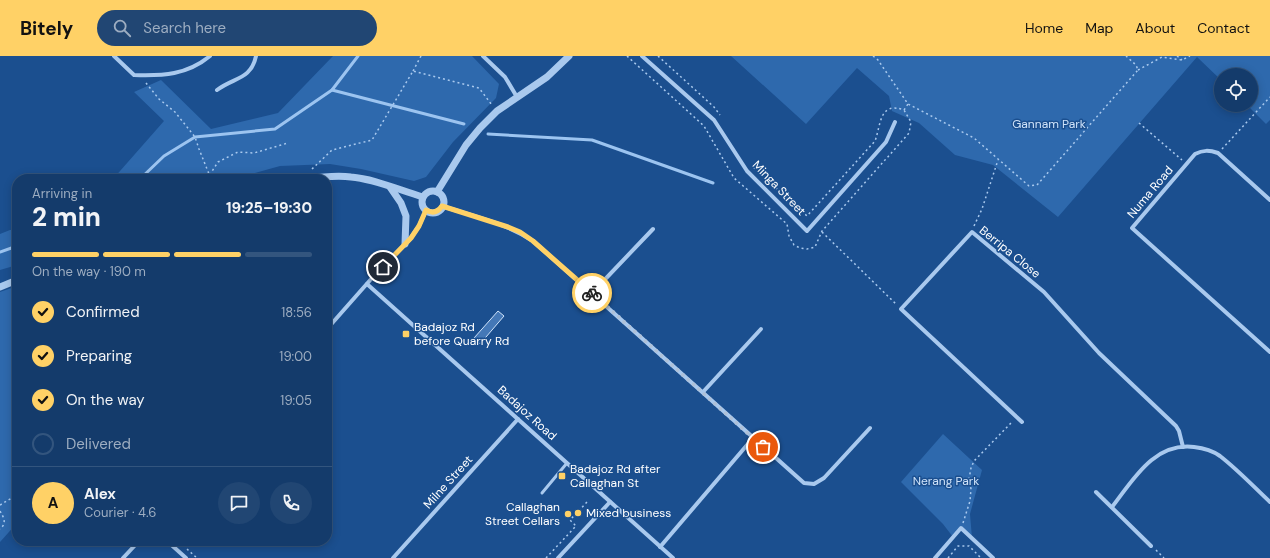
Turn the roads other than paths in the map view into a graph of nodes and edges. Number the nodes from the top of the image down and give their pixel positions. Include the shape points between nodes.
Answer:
1 (114, 56) edge
2 (210, 56) edge
3 (256, 56) edge
4 (482, 56) edge
5 (569, 56) edge
6 (642, 56) edge
7 (217, 90) dead end
8 (517, 96) junction
9 (895, 122) dead end
10 (332, 177) edge
11 (390, 187) junction
12 (437, 192) junction
13 (423, 197) junction
14 (1270, 200) edge
15 (442, 206) junction
16 (426, 210) junction
17 (653, 229) dead end
18 (405, 244) junction
19 (12, 282) edge
20 (367, 284) junction
21 (0, 287) edge
22 (592, 293) junction
23 (332, 323) edge
24 (761, 329) dead end
25 (1270, 352) edge
26 (703, 392) junction
27 (518, 419) junction
28 (1022, 422) dead end
29 (870, 428) dead end
30 (753, 438) junction
31 (1183, 447) junction
32 (567, 463) junction
33 (1096, 492) dead end
34 (542, 493) dead end
35 (610, 502) junction
36 (1270, 502) edge
37 (1112, 507) junction
38 (134, 546) edge
39 (173, 546) edge
40 (1151, 546) road end
41 (660, 547) junction
42 (123, 558) edge
43 (186, 558) edge
44 (393, 558) edge
45 (558, 558) edge
46 (673, 558) edge
47 (935, 558) edge
48 (993, 558) edge

1 - 2 street via 134,75 166,75 189,70
3 - 7 street via 246,75 226,83
4 - 8 street via 505,77
5 - 8 street via 547,77
6 - 9 street, Minga Street via 714,120 747,171 806,231 886,142
8 - 12 street via 480,128 466,145
10 - 11 street via 352,177
11 - 13 street
11 - 18 street via 406,216
12 - 13 street via 429,192
12 - 15 street via 442,196
13 - 16 street via 423,206
14 - 25 street, Numa Road via 1218,153 1211,150 1201,151 1195,154 1132,228
15 - 16 street via 434,212
15 - 22 street via 520,232
16 - 18 street
17 - 22 street
18 - 20 street
19 - 21 street
20 - 23 street
20 - 27 street, Badajoz Road
22 - 26 street
24 - 26 street
26 - 30 street
27 - 32 street, Badajoz Road
27 - 44 street, Milne Street
28 - 31 street, Berripa Close via 901,309 972,232 1044,292 1099,353 1176,426
29 - 30 street via 824,478 814,484 804,483
30 - 41 street
31 - 36 street via 1199,448 1219,455
31 - 37 street via 1165,451 1149,462
32 - 34 lane
32 - 35 street, Badajoz Road
33 - 37 street
35 - 41 street, Badajoz Road
35 - 45 street
37 - 40 street
38 - 42 street
39 - 43 street
41 - 46 street, Badajoz Road
47 - 48 street via 961,528

